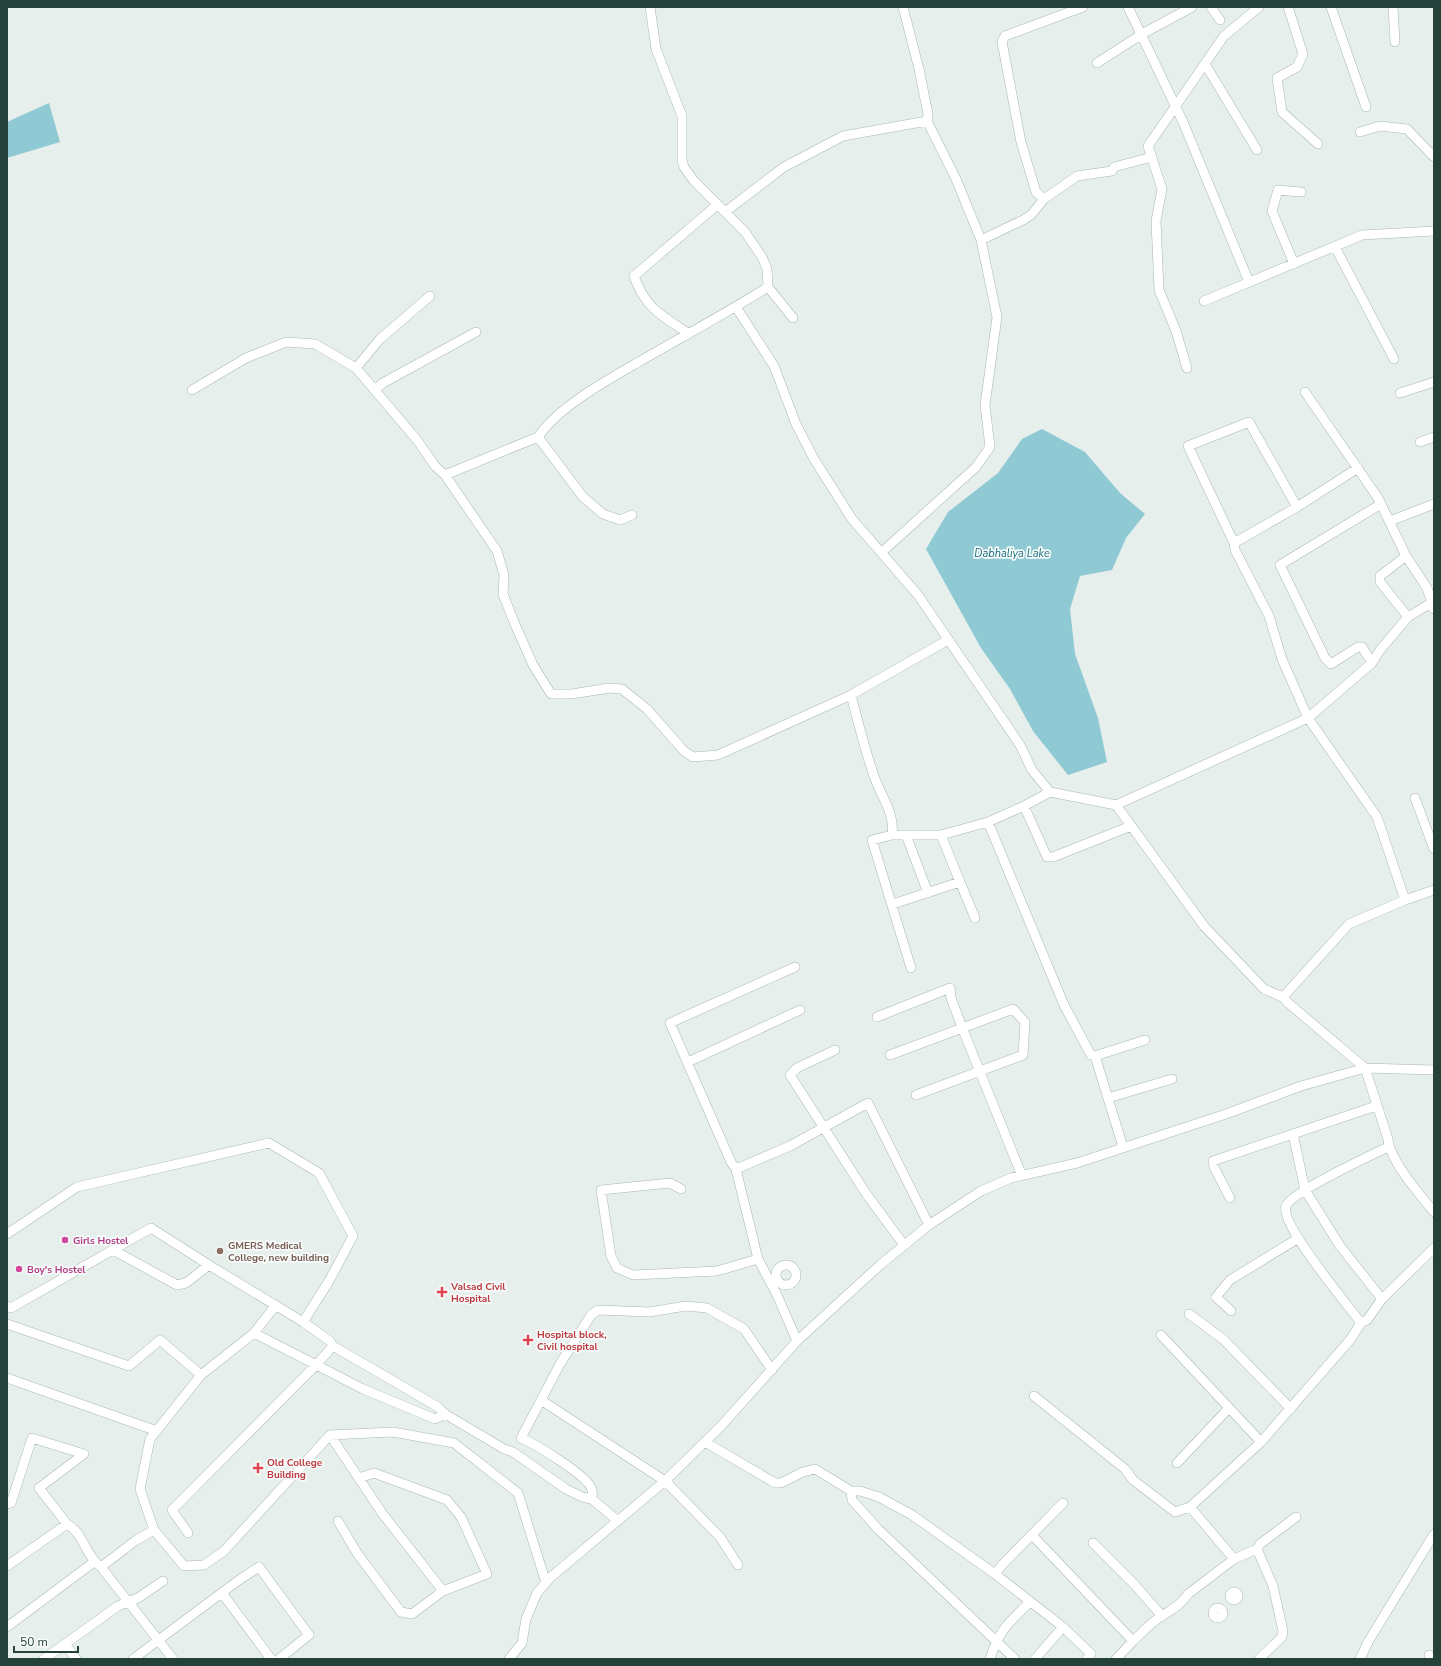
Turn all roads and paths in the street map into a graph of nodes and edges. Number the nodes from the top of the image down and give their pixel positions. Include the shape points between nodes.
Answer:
1 (650, 7) edge
2 (903, 7) edge
3 (1083, 7) edge
4 (1128, 7) edge
5 (1192, 7) edge
6 (1211, 7) edge
7 (1259, 7) edge
8 (1288, 7) edge
9 (1331, 7) edge
10 (1393, 7) edge
11 (1220, 20) dead end
12 (1142, 34) junction
13 (1395, 42) dead end
14 (1097, 64) dead end
15 (1205, 64) junction
16 (1174, 107) junction
17 (1366, 107) dead end
18 (927, 121) junction
19 (1360, 132) dead end
20 (1318, 144) dead end
21 (1257, 150) dead end
22 (1152, 157) junction
23 (1434, 157) edge
24 (1300, 192) dead end
25 (1044, 200) junction
26 (717, 205) junction
27 (725, 212) junction
28 (1434, 231) edge
29 (981, 240) junction
30 (1335, 247) junction
31 (1294, 264) junction
32 (1249, 282) junction
33 (768, 287) junction
34 (430, 296) dead end
35 (1204, 301) dead end
36 (736, 307) junction
37 (793, 318) dead end
38 (476, 332) dead end
39 (688, 333) junction
40 (1394, 359) dead end
41 (356, 368) junction
42 (1187, 368) dead end
43 (1434, 382) edge
44 (376, 389) junction
45 (192, 390) dead end
46 (1305, 392) dead end
47 (1400, 393) dead end
48 (538, 437) junction
49 (1434, 437) edge
50 (1420, 442) dead end
51 (1358, 468) junction
52 (445, 475) junction
53 (1381, 504) junction
54 (1434, 504) edge
55 (1297, 507) junction
56 (632, 515) dead end
57 (1390, 521) junction
58 (1234, 543) junction
59 (882, 552) junction
60 (1406, 556) junction
61 (1430, 587) edge
62 (1432, 606) edge
63 (1408, 617) junction
64 (948, 640) junction
65 (1372, 663) junction
66 (850, 695) junction
67 (1308, 718) junction
68 (1050, 792) junction
69 (1415, 798) dead end
70 (1116, 805) junction
71 (1024, 806) junction
72 (988, 822) junction
73 (1131, 826) junction
74 (892, 835) junction
75 (906, 835) junction
76 (941, 835) junction
77 (1434, 849) edge
78 (960, 882) junction
79 (1434, 890) edge
80 (928, 893) junction
81 (1406, 900) junction
82 (892, 904) junction
83 (975, 918) dead end
84 (795, 967) dead end
85 (911, 968) dead end
86 (1283, 997) junction
87 (800, 1010) dead end
88 (877, 1017) dead end
89 (962, 1027) junction
90 (1145, 1040) dead end
91 (835, 1050) dead end
92 (890, 1055) dead end
93 (1095, 1056) junction
94 (688, 1062) junction
95 (1365, 1068) junction
96 (1434, 1070) edge
97 (980, 1071) junction
98 (1172, 1079) dead end
99 (916, 1095) dead end
100 (1108, 1098) junction
101 (1376, 1106) junction
102 (822, 1128) junction
103 (1293, 1134) junction
104 (1123, 1147) junction
105 (1388, 1147) junction
106 (736, 1169) junction
107 (1022, 1176) junction
108 (681, 1189) dead end
109 (1305, 1190) junction
110 (1230, 1198) dead end
111 (1434, 1212) edge
112 (929, 1224) junction
113 (7, 1234) edge
114 (1298, 1239) junction
115 (904, 1245) junction
116 (1434, 1248) edge
117 (113, 1250) junction
118 (758, 1259) junction
119 (209, 1265) junction
120 (1382, 1299) junction
121 (276, 1305) junction
122 (7, 1306) edge
123 (1231, 1311) dead end
124 (1189, 1314) dead end
125 (303, 1322) junction
126 (1361, 1323) junction
127 (7, 1324) edge
128 (254, 1333) junction
129 (1161, 1335) dead end
130 (797, 1341) junction
131 (333, 1346) junction
132 (316, 1365) junction
133 (772, 1370) junction
134 (201, 1375) junction
135 (7, 1378) edge
136 (1034, 1396) dead end
137 (541, 1400) junction
138 (1230, 1408) junction
139 (1291, 1409) junction
140 (445, 1414) junction
141 (157, 1431) junction
142 (330, 1436) junction
143 (705, 1442) junction
144 (1261, 1442) junction
145 (1177, 1463) dead end
146 (359, 1478) junction
147 (665, 1481) junction
148 (851, 1491) junction
149 (592, 1499) junction
150 (1063, 1503) dead end
151 (7, 1504) edge
152 (1190, 1507) junction
153 (1296, 1518) dead end
154 (338, 1521) dead end
155 (618, 1521) junction
156 (66, 1524) junction
157 (154, 1530) junction
158 (188, 1533) dead end
159 (1434, 1534) edge
160 (1032, 1535) junction
161 (1093, 1543) dead end
162 (1257, 1549) junction
163 (1234, 1559) junction
164 (97, 1564) junction
165 (738, 1565) dead end
166 (7, 1566) edge
167 (995, 1574) junction
168 (163, 1581) dead end
169 (546, 1583) junction
170 (443, 1591) junction
171 (222, 1593) junction
172 (127, 1601) junction
173 (1030, 1602) junction
174 (1162, 1616) junction
175 (7, 1627) edge
176 (1063, 1627) junction
177 (158, 1640) junction
178 (995, 1641) junction
179 (1133, 1641) junction
180 (65, 1644) junction
181 (1092, 1657) edge
182 (44, 1659) edge
183 (76, 1659) edge
184 (133, 1659) edge
185 (173, 1659) edge
186 (271, 1659) edge
187 (279, 1659) edge
188 (509, 1659) edge
189 (990, 1659) edge
190 (1015, 1659) edge
191 (1035, 1659) edge
192 (1116, 1659) edge
193 (1259, 1659) edge
194 (1360, 1659) edge

1 - 26 street via 656,50 682,116 682,160 694,181
2 - 18 street via 919,69 928,114
3 - 25 street via 1005,36 1002,42 1021,142 1036,192
4 - 12 street
5 - 12 street
6 - 11 street
7 - 15 street via 1224,36
8 - 20 street via 1303,54 1297,66 1277,78 1282,112
9 - 17 street
10 - 13 street
12 - 14 street
12 - 16 street
15 - 16 street
15 - 21 street
16 - 22 street via 1148,146
16 - 32 street via 1183,122
18 - 27 street via 843,136 784,167
18 - 29 street via 956,179
19 - 23 street via 1380,126 1407,129
22 - 25 street via 1114,168 1112,171 1077,176
22 - 42 street via 1162,189 1156,221 1159,290 1176,331
24 - 31 street via 1278,190 1272,211
25 - 29 street via 1031,215
26 - 27 street
26 - 39 street via 634,276 648,304 656,313
27 - 33 street via 745,232 762,257 767,269
28 - 30 street via 1362,235
29 - 59 street via 998,317 985,406 990,447 976,467
30 - 31 street
30 - 40 street
31 - 32 street
32 - 35 street
33 - 36 street
33 - 37 street
34 - 41 street via 380,339
36 - 39 street
36 - 59 street via 774,366 796,424 814,459 852,519
38 - 44 street
39 - 48 street via 602,383 574,403
41 - 44 street
41 - 45 street via 315,344 286,342 246,358
43 - 47 street
44 - 52 street via 435,466
46 - 51 street
48 - 52 street
48 - 56 street via 583,497 603,514 620,520
49 - 50 street
51 - 53 street
51 - 55 street
52 - 66 street via 497,551 504,575 504,594 514,622 532,666 551,694 622,689 647,709 684,751 693,757 718,755
53 - 57 street
53 - 65 street via 1280,565 1325,658 1331,664 1362,647
54 - 57 street
55 - 58 street
55 - 58 street via 1249,422 1188,446
57 - 60 street
58 - 67 street via 1235,550 1269,616 1282,659
59 - 64 street via 918,595
60 - 61 street
60 - 63 street via 1380,576 1380,582
61 - 62 street
62 - 63 street
63 - 65 street
64 - 66 street
64 - 68 street via 1020,746 1032,770
65 - 67 street
66 - 74 street via 874,778 889,807
67 - 70 street
67 - 81 street via 1377,817
68 - 70 street
68 - 71 street
69 - 77 street
70 - 73 street
71 - 72 street
71 - 73 street via 1047,857 1053,857
72 - 76 street
72 - 93 street via 1064,1005 1091,1055
73 - 86 street via 1204,926 1264,989
74 - 75 street
74 - 82 street via 872,840
75 - 76 street
75 - 80 street
76 - 78 street
78 - 80 street
78 - 83 street
79 - 81 street
80 - 82 street
81 - 86 street via 1350,924
82 - 85 street
84 - 94 street via 670,1023
86 - 95 street
87 - 94 street
88 - 89 street via 950,988
89 - 92 street
89 - 97 street
89 - 97 street via 1013,1009 1025,1022 1023,1056
90 - 93 street
91 - 102 street via 797,1068 790,1075
93 - 100 street
94 - 106 street
95 - 96 street
95 - 101 street
95 - 104 street via 1301,1086 1226,1114
97 - 99 street
97 - 107 street
98 - 100 street
100 - 104 street
101 - 103 street
101 - 105 street
102 - 106 street via 790,1146
102 - 112 street via 868,1103
102 - 115 street
103 - 109 street
103 - 110 street via 1213,1161
104 - 107 street via 1077,1163
105 - 109 street
105 - 111 street via 1410,1182
106 - 118 street
107 - 112 street via 981,1191
108 - 118 street via 670,1183 601,1190 611,1256 617,1268 633,1275 717,1271
109 - 114 street via 1289,1202 1285,1211
109 - 120 street via 1340,1246
112 - 115 street
113 - 125 street via 77,1187 269,1143 319,1173 353,1236 330,1281
114 - 123 street via 1230,1280 1216,1297
114 - 126 street
115 - 130 street
116 - 120 street
117 - 119 street via 177,1285 186,1283
117 - 119 street via 151,1228
117 - 122 street via 12,1308
118 - 130 street
119 - 121 street
120 - 126 street via 1367,1320
121 - 125 street
121 - 128 street
124 - 139 street via 1223,1339
125 - 131 street via 330,1341
126 - 139 street via 1350,1340
127 - 134 street via 129,1366 160,1340
128 - 132 street
128 - 134 street
129 - 138 street
130 - 133 street
131 - 132 street
131 - 140 street via 438,1407
132 - 140 street via 364,1389 435,1419
132 - 158 street via 172,1510
133 - 137 street via 744,1329 707,1308 686,1306 649,1312 598,1310 591,1315
133 - 143 street
134 - 141 street
135 - 141 street
136 - 152 street via 1175,1512
137 - 147 street
137 - 149 street via 521,1438 587,1481 592,1489
138 - 144 street
138 - 145 street
139 - 144 street
140 - 149 street via 513,1452 566,1489
141 - 157 street via 150,1439 140,1489
142 - 146 street
142 - 157 street via 224,1551 204,1566 184,1566
142 - 169 street via 393,1432 454,1443 518,1493
143 - 147 street
143 - 148 street via 775,1483 815,1469
144 - 152 street
146 - 170 street via 382,1514
146 - 170 street via 374,1473 447,1500 462,1517 487,1574
147 - 155 street
147 - 165 street via 720,1537
148 - 167 street via 860,1491 879,1498 912,1515
148 - 178 street via 852,1500 878,1529
149 - 155 street
150 - 160 street
151 - 156 street via 11,1503 32,1438 84,1454 39,1488
152 - 163 street
153 - 162 street via 1260,1544
154 - 170 street via 357,1553 401,1612 412,1614
155 - 169 street
156 - 164 street via 74,1528
156 - 166 street
157 - 164 street
159 - 194 street
160 - 167 street
160 - 179 street
161 - 174 street
162 - 163 street
162 - 193 street via 1273,1586 1283,1631 1282,1637
163 - 174 street
164 - 172 street
164 - 175 street
167 - 173 street
168 - 172 street via 138,1598
169 - 188 street via 537,1592 526,1619 522,1643
171 - 177 street
171 - 186 street
171 - 187 street via 259,1567 308,1636
172 - 177 street
172 - 180 street
173 - 176 street
173 - 178 street via 1003,1628
174 - 179 street
176 - 181 street
176 - 191 street
177 - 184 street
177 - 185 street
178 - 189 street
178 - 190 street
179 - 192 street
180 - 182 street
180 - 183 street

